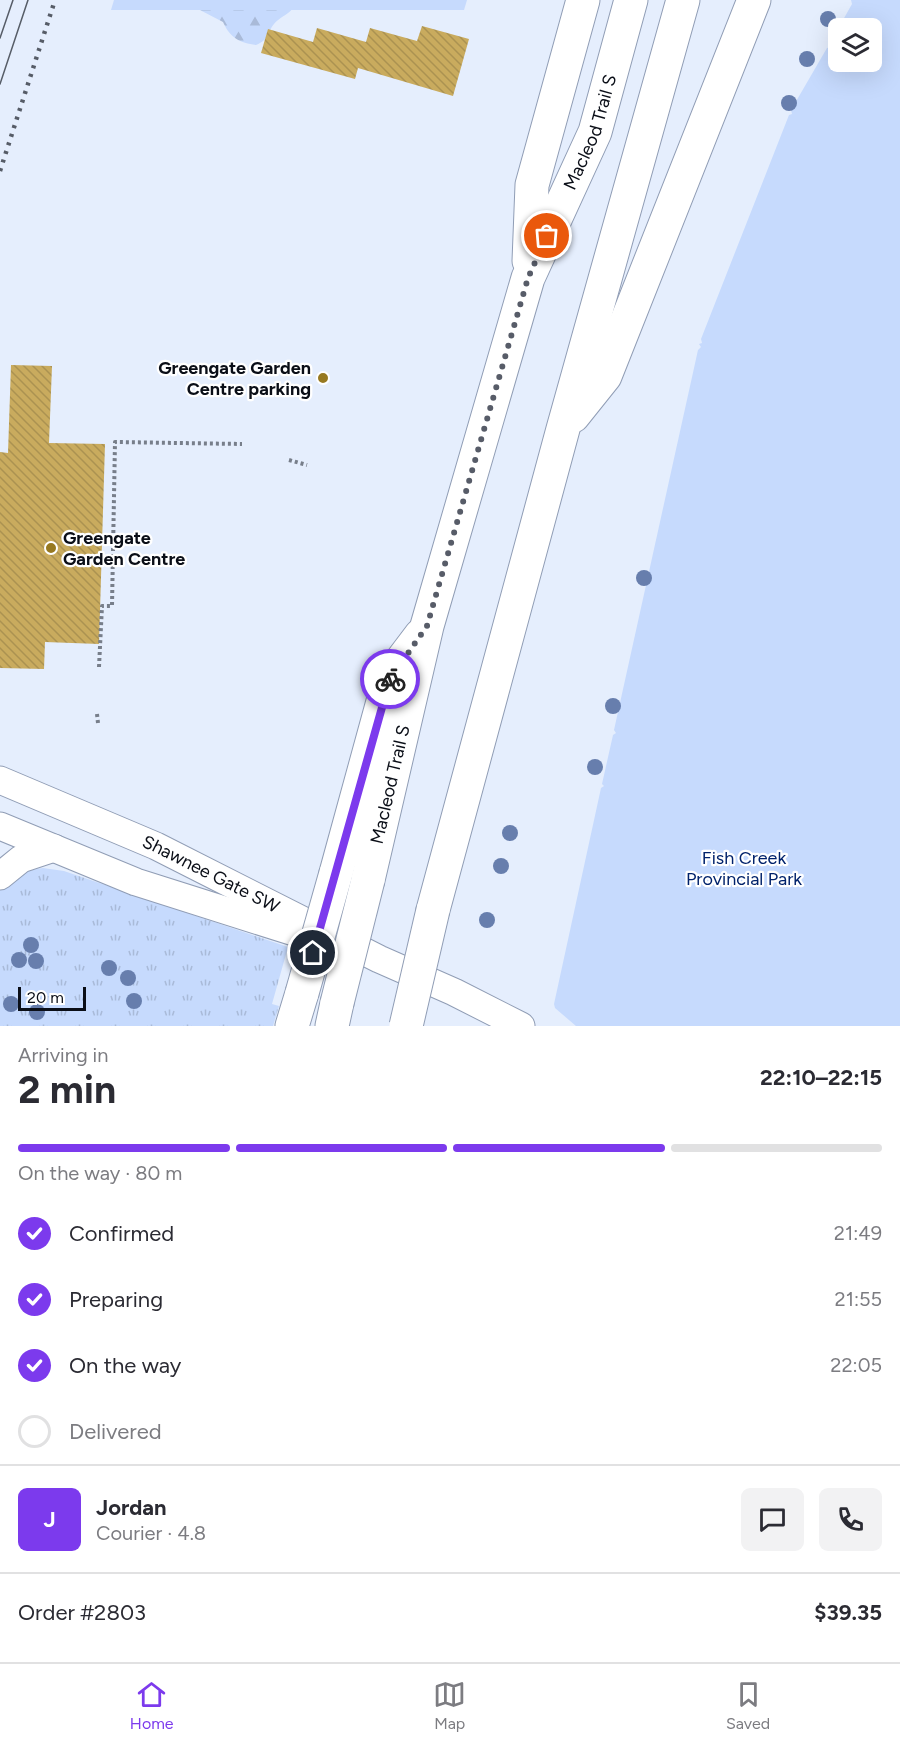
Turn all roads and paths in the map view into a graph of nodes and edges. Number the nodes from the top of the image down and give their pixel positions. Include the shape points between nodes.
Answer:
1 (583, 0) edge
2 (631, 0) edge
3 (683, 0) edge
4 (754, 0) edge
5 (528, 278) junction
6 (563, 429) junction
7 (242, 444) dead end
8 (289, 460) dead end
9 (307, 465) dead end
10 (427, 626) junction
11 (99, 667) dead end
12 (97, 714) dead end
13 (98, 723) dead end
14 (0, 780) edge
15 (0, 826) edge
16 (54, 848) junction
17 (0, 876) edge
18 (379, 959) junction
19 (334, 1014) edge
20 (292, 1026) edge
21 (406, 1026) edge
22 (521, 1026) edge

1 - 5 highway via 532,185
2 - 5 highway, Macleod Trail S via 595,132
3 - 6 highway
4 - 6 highway via 604,376
5 - 10 highway, Macleod Trail S
6 - 21 highway, bridge via 433,910
7 - 11 path via 115,442 112,606 102,606
8 - 9 path
10 - 19 highway, Macleod Trail S, bridge
10 - 20 highway, bridge via 390,676
12 - 13 path
14 - 18 street, Shawnee Gate SW via 156,846
15 - 16 street, Shawnee Gate SW
16 - 17 street via 21,859
16 - 18 street, Shawnee Gate SW via 136,882
18 - 22 street

